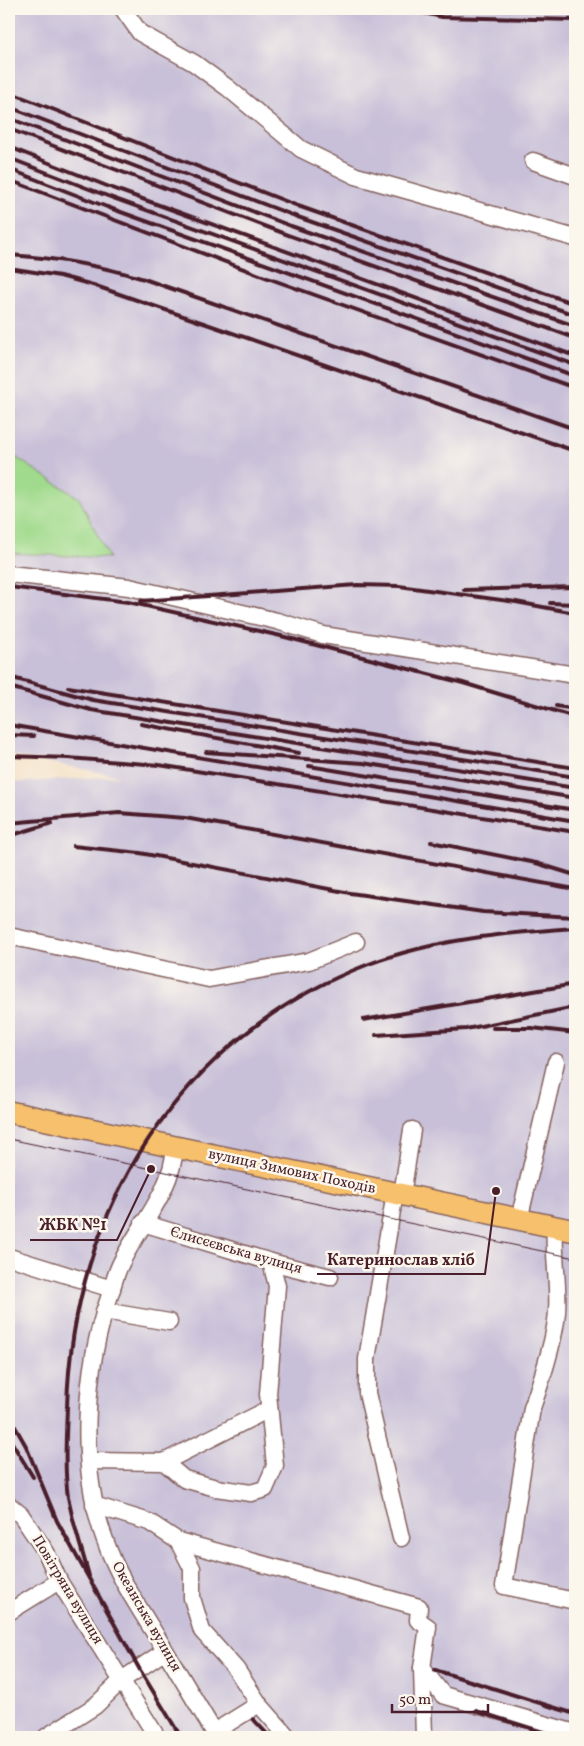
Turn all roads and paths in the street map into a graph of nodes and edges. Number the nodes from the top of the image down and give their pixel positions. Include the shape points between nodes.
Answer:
1 (122, 9) edge
2 (533, 161) dead end
3 (575, 176) edge
4 (575, 238) edge
5 (9, 574) edge
6 (575, 675) edge
7 (9, 936) edge
8 (356, 942) dead end
9 (556, 1062) dead end
10 (9, 1112) edge
11 (412, 1130) dead end
12 (175, 1148) junction
13 (399, 1194) junction
14 (519, 1220) junction
15 (143, 1223) junction
16 (554, 1227) junction
17 (575, 1231) edge
18 (9, 1257) edge
19 (271, 1262) junction
20 (330, 1277) dead end
21 (112, 1289) junction
22 (104, 1311) junction
23 (168, 1322) dead end
24 (269, 1409) junction
25 (89, 1461) junction
26 (164, 1462) junction
27 (9, 1504) edge
28 (94, 1505) junction
29 (401, 1538) dead end
30 (178, 1541) junction
31 (59, 1581) junction
32 (575, 1601) edge
33 (9, 1612) edge
34 (165, 1651) junction
35 (422, 1668) junction
36 (122, 1680) junction
37 (259, 1704) junction
38 (575, 1733) edge
39 (216, 1735) edge
40 (46, 1737) edge
41 (157, 1737) edge
42 (288, 1737) edge
43 (424, 1737) edge

1 - 4 street via 140,33 194,63 301,149 356,176
2 - 3 street
5 - 6 street via 129,586 323,635
7 - 8 street via 208,979 308,961
9 - 14 street
10 - 12 main road, вулиця Зимових Походів
11 - 13 street
12 - 13 main road, вулиця Зимових Походів
12 - 15 street, Океанська вулиця via 169,1181
13 - 14 main road, вулиця Зимових Походів
13 - 29 street via 367,1359 367,1393
14 - 16 main road, вулиця Зимових Походів
15 - 19 street, Єлисєєвська вулиця
15 - 21 street, Океанська вулиця
16 - 17 main road, вулиця Зимових Походів
16 - 32 street via 557,1312 532,1408 504,1586
18 - 21 street
19 - 20 street, Єлисєєвська вулиця
19 - 24 street via 277,1286
21 - 22 street, Океанська вулиця
22 - 23 street
22 - 25 street, Океанська вулиця via 89,1399
24 - 26 street
24 - 26 street via 275,1466 265,1489 251,1493 216,1488 184,1479
25 - 26 street
25 - 28 street, Океанська вулиця
27 - 31 street, Повітряна вулиця via 21,1515 46,1552
28 - 30 street via 149,1522
28 - 34 street, Океанська вулиця via 121,1579
30 - 35 street via 419,1608 418,1620 428,1628
30 - 37 street via 192,1568 192,1598 202,1631 236,1668
31 - 33 street
31 - 36 street, Повітряна вулиця
34 - 36 street
34 - 39 street, Океанська вулиця
35 - 38 street via 443,1694
35 - 43 street
36 - 40 street via 95,1706
36 - 41 street, Повітряна вулиця
37 - 39 street
37 - 42 street

